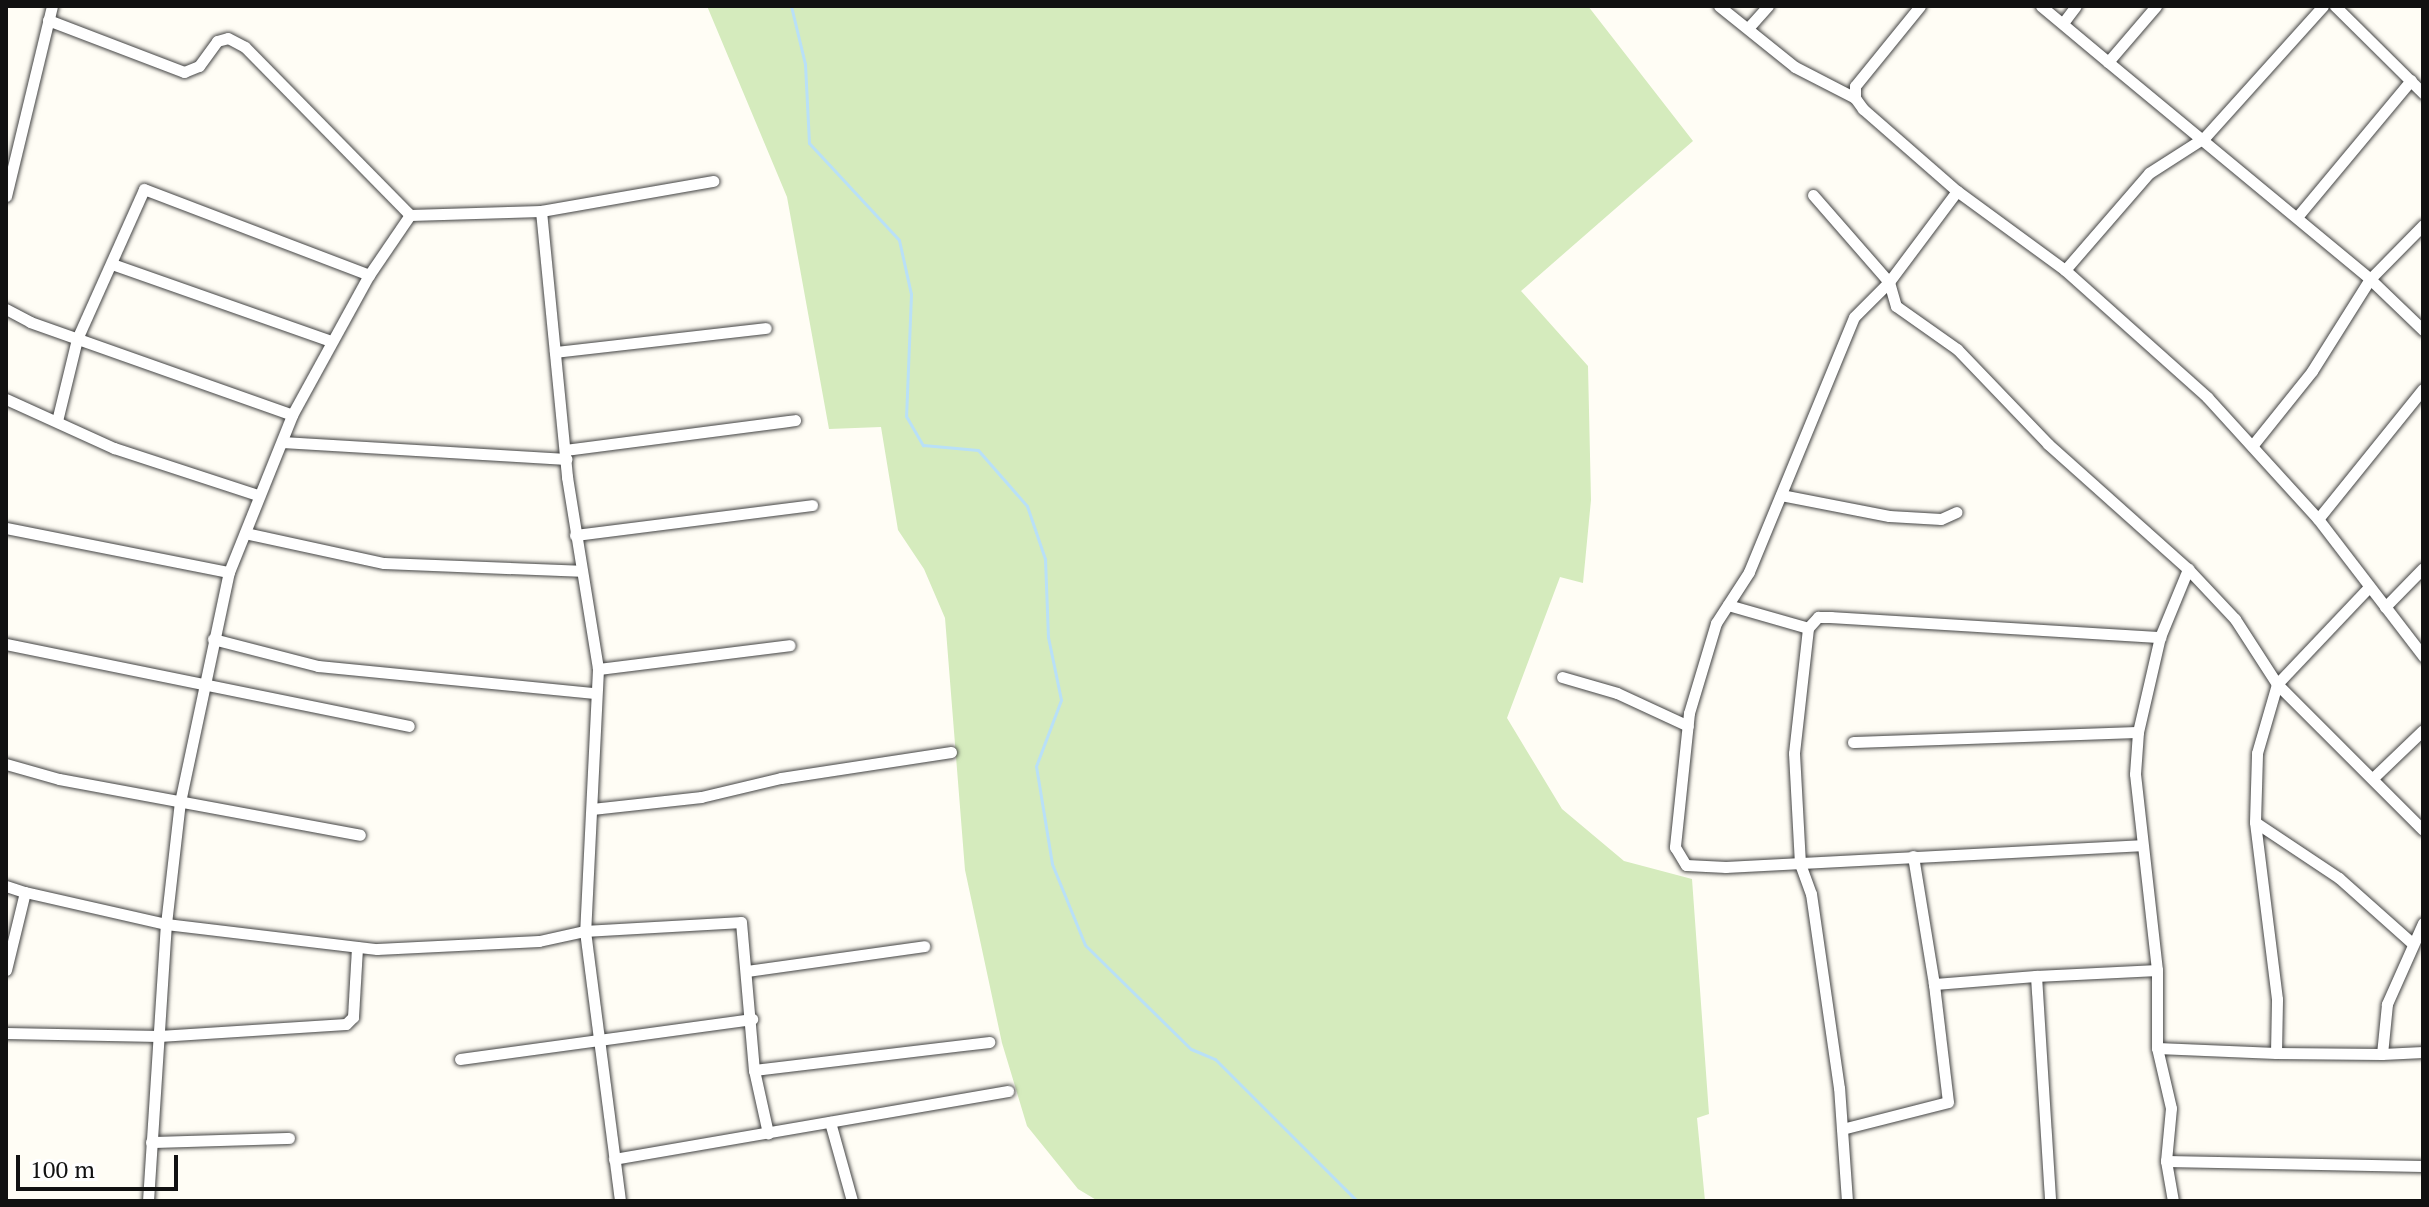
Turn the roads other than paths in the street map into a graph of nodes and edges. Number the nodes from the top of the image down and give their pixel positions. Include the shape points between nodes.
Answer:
1 (52, 6) edge
2 (1719, 6) edge
3 (1768, 6) edge
4 (1920, 6) edge
5 (2041, 6) edge
6 (2076, 6) edge
7 (2156, 6) edge
8 (2323, 6) edge
9 (2335, 6) edge
10 (48, 20) junction
11 (2063, 23) junction
12 (1749, 27) junction
13 (2108, 62) junction
14 (2411, 80) junction
15 (2423, 93) edge
16 (1855, 98) junction
17 (2205, 137) junction
18 (713, 181) dead end
19 (1957, 191) junction
20 (1813, 195) dead end
21 (6, 196) edge
22 (541, 211) junction
23 (410, 215) junction
24 (2297, 217) junction
25 (2423, 225) edge
26 (112, 264) junction
27 (2065, 270) junction
28 (369, 275) junction
29 (2370, 279) junction
30 (1889, 282) junction
31 (6, 309) edge
32 (766, 328) dead end
33 (2423, 330) edge
34 (77, 339) junction
35 (331, 341) junction
36 (555, 352) junction
37 (2423, 389) edge
38 (6, 399) edge
39 (292, 415) junction
40 (795, 420) dead end
41 (57, 421) junction
42 (282, 442) junction
43 (2252, 446) junction
44 (565, 454) junction
45 (258, 495) junction
46 (1781, 495) junction
47 (812, 505) dead end
48 (1957, 512) dead end
49 (2318, 519) junction
50 (6, 528) edge
51 (245, 533) junction
52 (575, 535) junction
53 (2423, 568) edge
54 (2188, 569) junction
55 (580, 571) junction
56 (229, 572) junction
57 (2369, 587) junction
58 (1728, 605) junction
59 (2385, 607) junction
60 (1808, 628) junction
61 (2160, 637) junction
62 (213, 639) junction
63 (6, 644) edge
64 (790, 645) dead end
65 (2423, 656) edge
66 (598, 669) junction
67 (1562, 677) dead end
68 (2277, 684) junction
69 (202, 686) junction
70 (595, 693) junction
71 (409, 726) dead end
72 (1688, 726) junction
73 (2423, 730) edge
74 (2138, 732) junction
75 (1853, 742) dead end
76 (951, 752) dead end
77 (6, 764) edge
78 (2373, 778) junction
79 (180, 802) junction
80 (592, 809) junction
81 (2255, 822) junction
82 (2423, 830) edge
83 (360, 835) dead end
84 (2139, 845) junction
85 (1913, 856) junction
86 (1800, 864) junction
87 (6, 886) edge
88 (25, 892) junction
89 (2423, 923) edge
90 (166, 924) junction
91 (585, 931) junction
92 (2413, 944) junction
93 (924, 946) dead end
94 (357, 947) junction
95 (8, 957) edge
96 (6, 970) edge
97 (2157, 970) junction
98 (747, 971) junction
99 (2036, 976) junction
100 (1934, 984) junction
101 (752, 1019) junction
102 (6, 1033) edge
103 (159, 1036) junction
104 (989, 1042) dead end
105 (600, 1043) junction
106 (2157, 1048) junction
107 (2423, 1052) edge
108 (2276, 1053) junction
109 (2382, 1054) junction
110 (460, 1059) dead end
111 (754, 1070) junction
112 (1008, 1091) dead end
113 (830, 1122) junction
114 (1842, 1129) junction
115 (768, 1133) junction
116 (289, 1138) dead end
117 (151, 1142) junction
118 (614, 1159) junction
119 (2166, 1161) junction
120 (2423, 1166) edge
121 (148, 1201) edge
122 (620, 1201) edge
123 (852, 1201) edge
124 (1847, 1201) edge
125 (2050, 1201) edge
126 (2173, 1201) edge

1 - 10 street
2 - 12 street
3 - 12 street
4 - 16 street via 1855,86
5 - 11 street
6 - 11 street
7 - 13 street
8 - 17 street
9 - 14 street
10 - 21 street
10 - 23 street via 184,72 199,66 217,41 228,38 245,47
11 - 13 street
12 - 16 street via 1795,67
13 - 17 street
14 - 15 street
14 - 24 street
16 - 19 street
17 - 24 street
17 - 27 street via 2149,173
18 - 22 street
19 - 27 street
19 - 30 street
20 - 30 street
22 - 23 street
22 - 36 street
23 - 28 street
24 - 29 street
25 - 29 street
26 - 28 street via 144,189
26 - 34 street
26 - 35 street
27 - 43 street via 2207,397
28 - 35 street
29 - 33 street
29 - 43 street via 2312,371
30 - 46 street via 1854,317
30 - 54 street via 1896,306 1957,349 2048,444
31 - 34 street
32 - 36 street
34 - 39 street
34 - 41 street
35 - 39 street
36 - 44 street
37 - 49 street
38 - 41 street
39 - 42 street
40 - 44 street
41 - 45 street via 114,448
42 - 44 street
42 - 45 street
43 - 49 street
44 - 52 street
45 - 51 street
46 - 48 street via 1889,516 1941,519
46 - 58 street via 1749,572
47 - 52 street
49 - 57 street
50 - 56 street
51 - 55 street via 384,563
51 - 56 street
52 - 55 street
53 - 59 street
54 - 61 street
54 - 68 street via 2235,619
55 - 66 street
56 - 62 street
57 - 59 street
57 - 68 street
58 - 60 street
58 - 72 street via 1702,666
59 - 65 street
60 - 61 street via 1818,617 1831,617
60 - 86 street via 1794,753
61 - 74 street
62 - 69 street
62 - 70 street via 318,666
63 - 69 street
64 - 66 street
66 - 70 street
67 - 72 street via 1617,693
68 - 78 street
68 - 81 street via 2257,753
69 - 71 street
69 - 79 street
70 - 80 street
72 - 86 street via 1675,847 1686,865
73 - 78 street
74 - 75 street
74 - 84 street
76 - 80 street via 781,778 701,797
77 - 79 street
78 - 82 street
79 - 83 street
79 - 90 street
80 - 91 street
81 - 92 street via 2339,878
81 - 108 street via 2276,983
84 - 85 street
84 - 97 street
85 - 86 street
85 - 100 street
86 - 114 street via 1811,894
87 - 88 street
88 - 90 street
88 - 95 street
89 - 92 street
90 - 94 street
90 - 103 street
91 - 94 street via 539,941 432,950
91 - 98 street via 741,922
91 - 105 street
92 - 109 street via 2387,1004
93 - 98 street
94 - 103 street via 353,1017 346,1024
95 - 96 street
97 - 99 street
97 - 106 street
98 - 101 street
99 - 100 street
99 - 125 street
100 - 114 street via 1948,1102
101 - 105 street
101 - 111 street
102 - 103 street
103 - 117 street
104 - 111 street
105 - 110 street
105 - 118 street
106 - 108 street
106 - 119 street via 2171,1108
107 - 109 street
108 - 109 street
111 - 115 street
112 - 113 street
113 - 115 street
113 - 123 street
114 - 124 street
115 - 118 street
116 - 117 street
117 - 121 street
118 - 122 street
119 - 120 street
119 - 126 street

